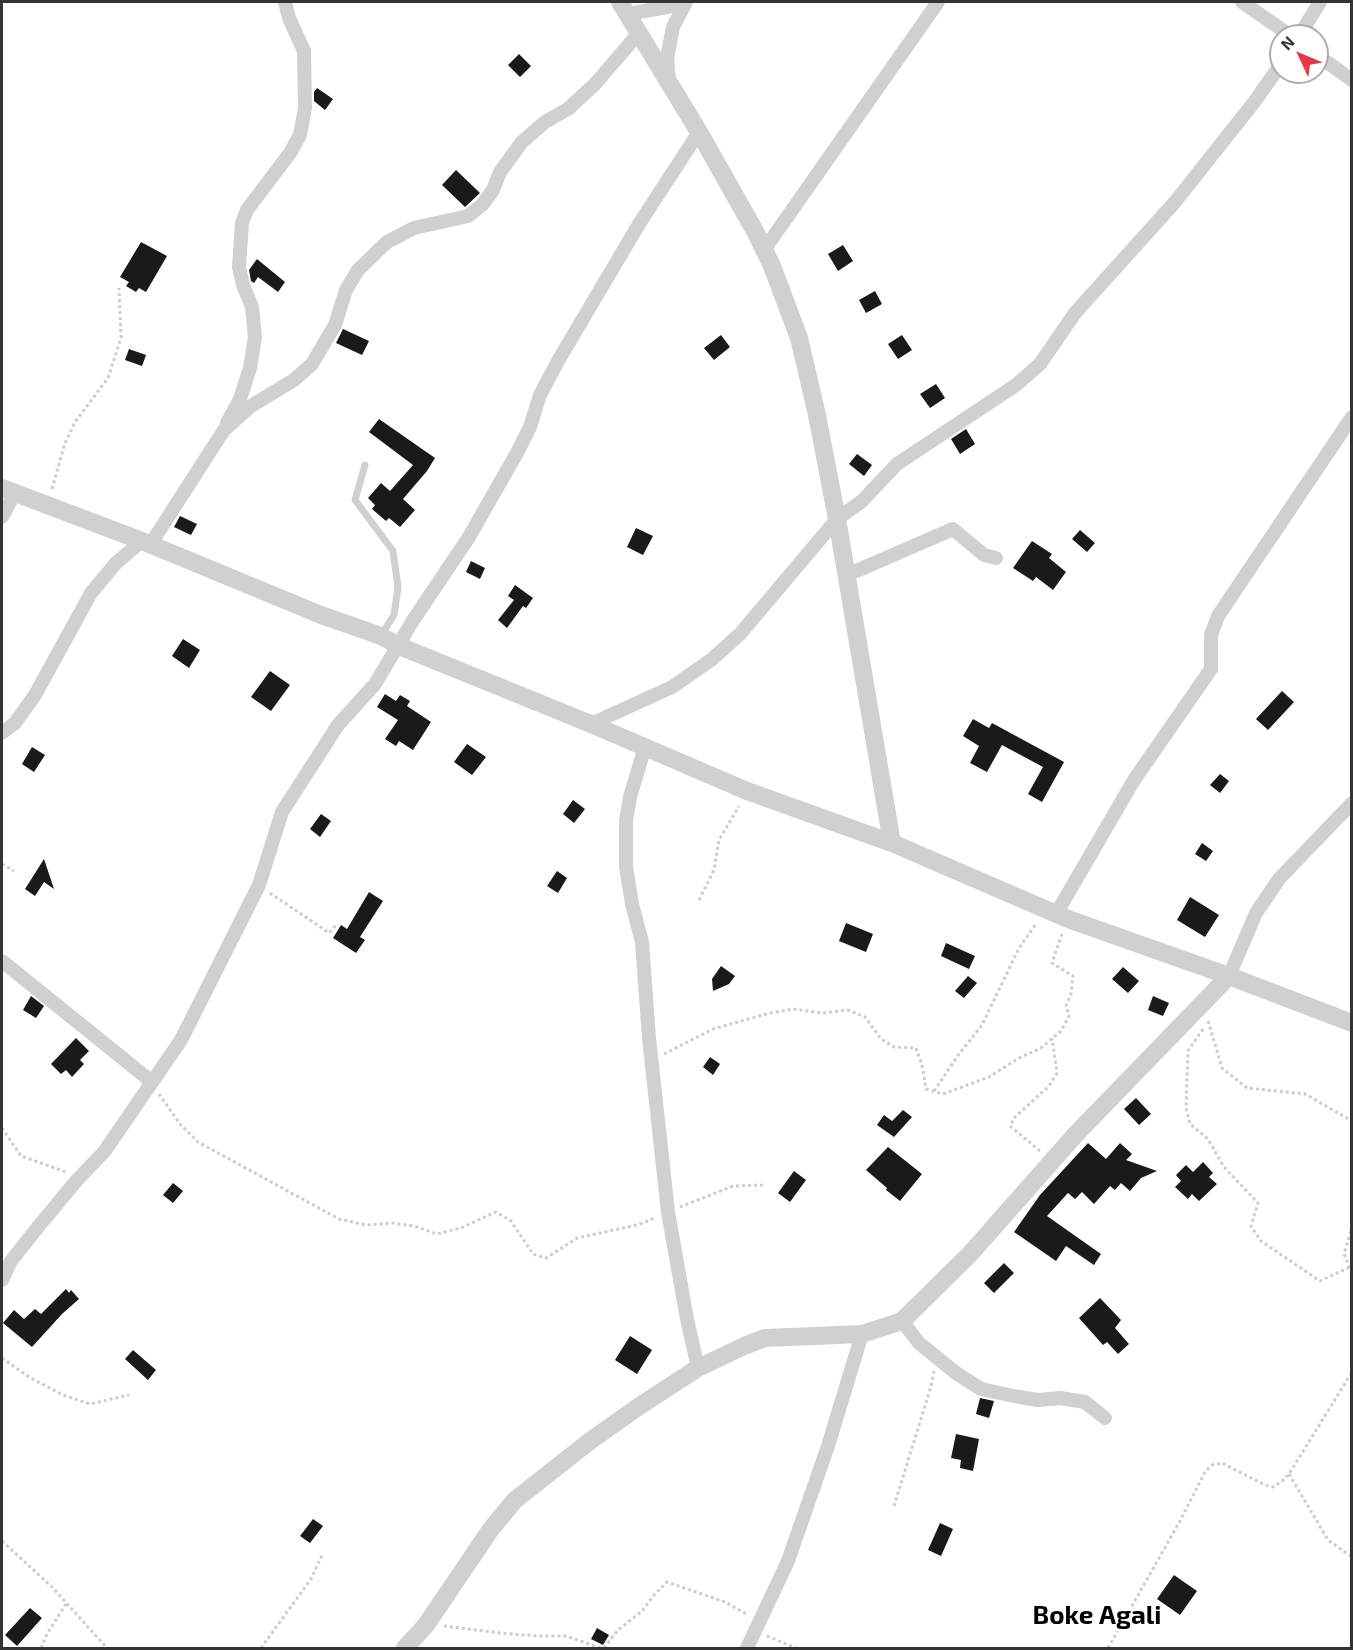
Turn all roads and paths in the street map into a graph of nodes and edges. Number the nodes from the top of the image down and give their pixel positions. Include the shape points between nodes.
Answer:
1 (285, 2) edge
2 (938, 2) edge
3 (1242, 2) edge
4 (1320, 2) edge
5 (685, 3) edge
6 (624, 8) edge
7 (1274, 24) edge
8 (1306, 24) edge
9 (639, 33) junction
10 (1329, 64) edge
11 (1352, 80) edge
12 (1269, 81) edge
13 (669, 82) junction
14 (699, 132) junction
15 (764, 250) junction
16 (119, 288) dead end
17 (1352, 417) edge
18 (224, 430) junction
19 (365, 465) dead end
20 (8, 490) edge
21 (47, 505) junction
22 (2, 517) edge
23 (837, 519) junction
24 (146, 543) junction
25 (996, 558) dead end
26 (847, 575) junction
27 (381, 636) junction
28 (399, 646) junction
29 (591, 724) junction
30 (2, 733) edge
31 (645, 747) junction
32 (747, 791) junction
33 (1349, 810) edge
34 (892, 843) junction
35 (2, 864) edge
36 (14, 871) dead end
37 (259, 885) junction
38 (699, 900) dead end
39 (1056, 914) junction
40 (337, 924) dead end
41 (2, 961) edge
42 (1229, 976) junction
43 (1200, 1004) junction
44 (1208, 1021) junction
45 (1352, 1023) edge
46 (1052, 1038) junction
47 (651, 1060) junction
48 (152, 1082) junction
49 (934, 1091) junction
50 (1352, 1121) edge
51 (2, 1128) edge
52 (1051, 1162) junction
53 (77, 1180) junction
54 (1352, 1227) edge
55 (546, 1258) dead end
56 (1351, 1268) edge
57 (2, 1280) edge
58 (902, 1321) junction
59 (862, 1334) junction
60 (2, 1358) edge
61 (936, 1358) junction
62 (698, 1368) junction
63 (1352, 1372) edge
64 (129, 1395) dead end
65 (1105, 1418) dead end
66 (1290, 1474) junction
67 (894, 1506) dead end
68 (2, 1541) edge
69 (322, 1555) dead end
70 (1352, 1557) edge
71 (66, 1604) junction
72 (426, 1625) junction
73 (758, 1626) junction
74 (590, 1647) edge
75 (41, 1648) edge
76 (107, 1648) edge
77 (261, 1648) edge
78 (405, 1648) edge
79 (602, 1648) edge
80 (747, 1648) edge
81 (796, 1648) edge
82 (1108, 1648) edge

1 - 18 street via 304,51 305,108 300,135 242,223 239,267 252,307 255,337 240,399
2 - 15 street
3 - 7 street
4 - 8 street
5 - 6 street
5 - 13 street via 673,27 667,58
6 - 9 street
9 - 13 street
9 - 18 street via 595,84 522,142 482,206 468,216 414,228 387,242 358,270 346,290 335,326 312,364
10 - 11 street
12 - 23 street via 1175,202 1075,313 1040,364 897,464 862,501
13 - 14 street
14 - 15 street
14 - 28 street via 558,361 518,452
15 - 23 street via 799,338
16 - 21 path via 121,338 115,358 108,378 75,422 65,443
17 - 39 street via 1218,616 1211,635 1211,669 1134,780
18 - 24 street
19 - 27 lane via 355,500 393,551 398,587 394,615
20 - 21 street
20 - 22 street
21 - 24 street
23 - 26 street
23 - 29 street via 747,626 711,660 672,687
24 - 27 street
24 - 30 street via 116,564 91,593 35,695 15,723
25 - 26 street via 984,555 953,529
26 - 34 street
27 - 28 street
28 - 29 street
28 - 37 street via 375,684 338,725 282,812
29 - 31 street
31 - 32 street
31 - 47 street via 626,821 626,867 642,942
32 - 34 street
32 - 38 path via 720,840 714,870
33 - 42 street via 1279,879 1256,913
34 - 39 street
35 - 36 path
37 - 40 path via 329,933
37 - 48 street via 181,1040
39 - 42 street
39 - 46 path via 1052,963 1073,976 1066,1006 1069,1016
39 - 49 path via 1019,948 982,1025
41 - 48 street
42 - 43 street
42 - 45 street
43 - 44 path
43 - 52 street
44 - 50 path via 1222,1068 1247,1088 1305,1094
44 - 56 path via 1188,1051 1186,1108 1190,1124 1208,1139 1224,1167 1258,1203 1251,1226 1262,1241 1320,1281
46 - 49 path via 989,1077 943,1094
46 - 52 path via 1057,1073 1010,1126
47 - 49 path via 713,1029 770,1013 793,1009 822,1013 848,1010 865,1017 881,1039 894,1047 916,1048 926,1089
47 - 62 street via 668,1212
48 - 53 street via 104,1152
48 - 55 path via 180,1124 198,1142 339,1219 366,1225 414,1226 437,1234 496,1212 511,1221 533,1254
51 - 53 path via 21,1156 69,1173
52 - 58 street via 970,1254
53 - 57 street via 11,1261
54 - 56 path via 1344,1254
58 - 59 street
58 - 61 street
59 - 62 street via 765,1338
59 - 73 street via 788,1561
60 - 64 path via 63,1395 90,1404
61 - 65 street via 981,1389 1038,1400 1085,1402
61 - 67 path
62 - 72 street via 590,1441 515,1500
63 - 66 path
66 - 70 path via 1328,1540
66 - 82 path via 1273,1486 1222,1463 1212,1465
68 - 71 path
69 - 77 path via 311,1579
71 - 75 path
71 - 76 path
72 - 74 path via 566,1636
72 - 78 street
73 - 79 path via 725,1602 668,1582
73 - 80 street
73 - 81 path
74 - 79 path

